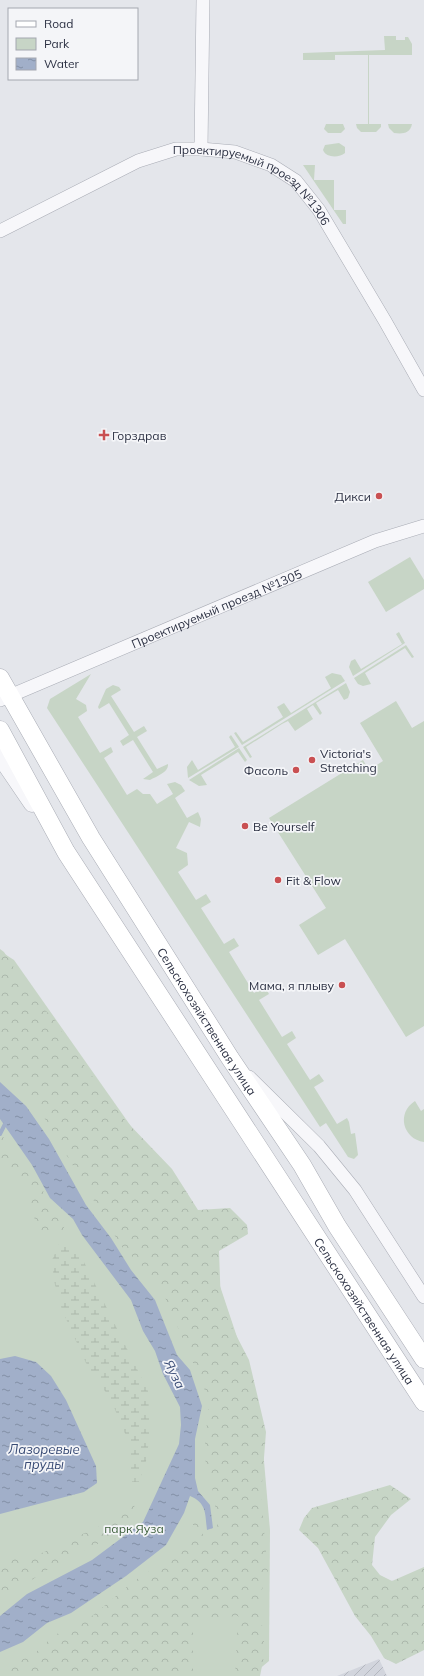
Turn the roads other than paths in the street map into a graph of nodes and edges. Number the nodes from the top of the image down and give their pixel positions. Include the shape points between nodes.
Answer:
1 (203, 0) edge
2 (201, 149) junction
3 (0, 231) edge
4 (424, 390) edge
5 (424, 526) edge
6 (0, 678) edge
7 (5, 698) edge
8 (0, 730) edge
9 (0, 757) edge
10 (66, 852) junction
11 (230, 1058) junction
12 (424, 1296) edge
13 (424, 1358) edge
14 (424, 1402) edge

1 - 2 street
2 - 3 street, Проектируемый проезд №1306 via 176,149 138,161
2 - 4 street, Проектируемый проезд №1306 via 235,152 271,165 296,181 319,210
5 - 7 street, Проектируемый проезд №1305 via 375,541
6 - 7 main road, Сельскохозяйственная улица
7 - 11 main road, Сельскохозяйственная улица
8 - 10 main road, Сельскохозяйственная улица
9 - 10 street
10 - 14 main road, Сельскохозяйственная улица
11 - 12 street via 319,1146 355,1190
11 - 13 main road, Сельскохозяйственная улица via 302,1165 337,1226

